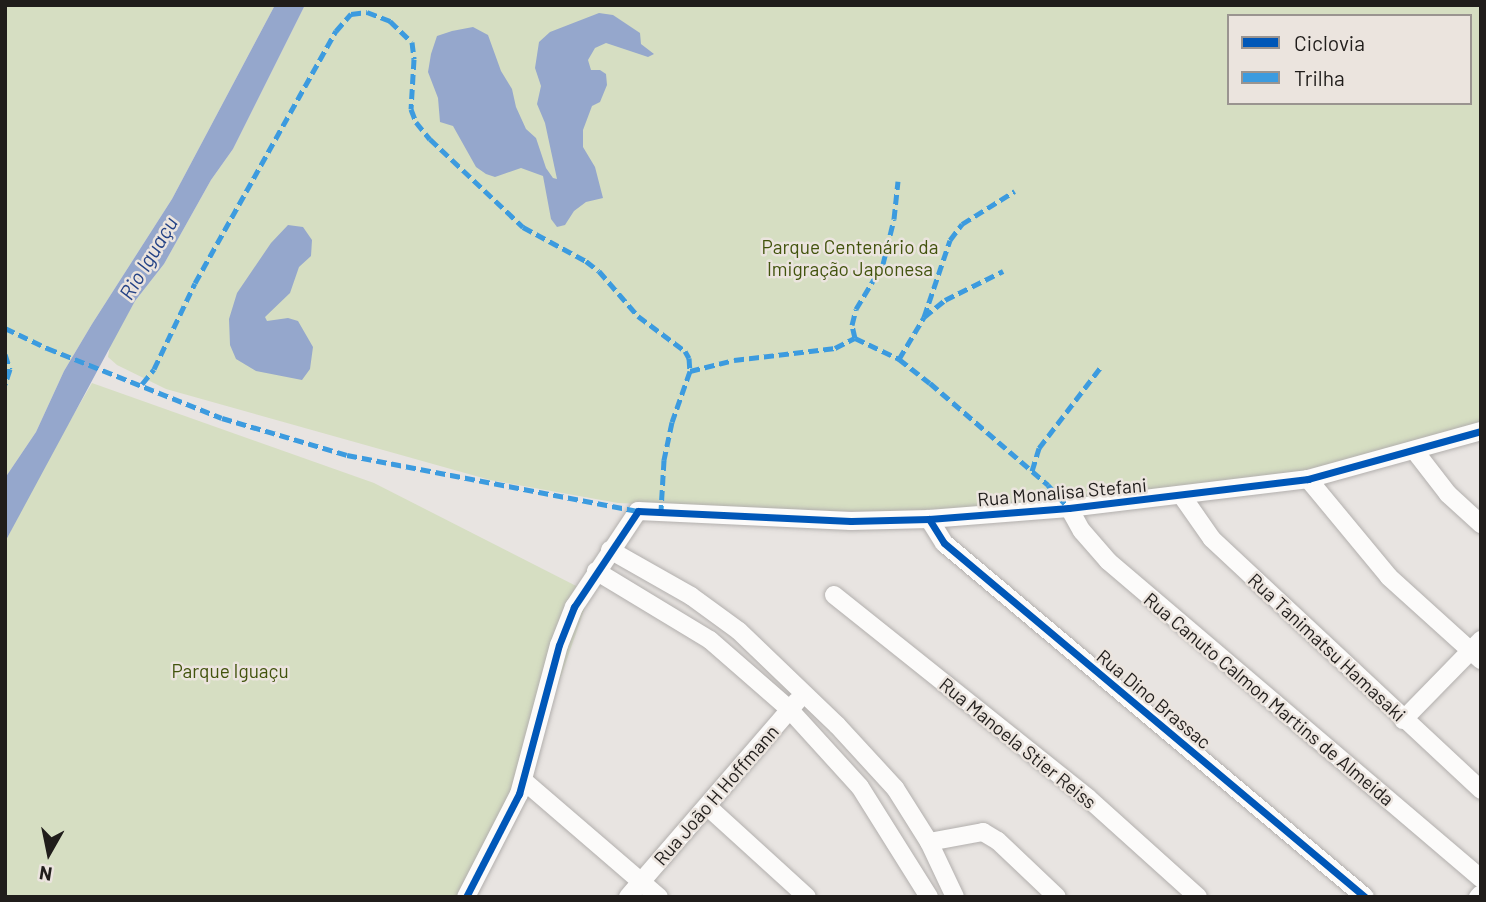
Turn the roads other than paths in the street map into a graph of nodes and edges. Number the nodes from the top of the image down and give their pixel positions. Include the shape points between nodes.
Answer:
1 (1481, 431) edge
2 (1414, 450) junction
3 (1308, 479) junction
4 (1182, 496) junction
5 (1069, 508) junction
6 (929, 519) junction
7 (1481, 524) edge
8 (610, 550) junction
9 (596, 571) junction
10 (834, 595) dead end
11 (1477, 650) edge
12 (804, 694) junction
13 (789, 709) junction
14 (1403, 720) junction
15 (524, 780) junction
16 (1481, 790) edge
17 (707, 806) junction
18 (929, 842) junction
19 (1481, 880) edge
20 (641, 881) junction
21 (466, 897) edge
22 (628, 897) edge
23 (659, 897) edge
24 (807, 897) edge
25 (929, 897) edge
26 (954, 897) edge
27 (1057, 897) edge
28 (1198, 897) edge
29 (1365, 897) edge

1 - 2 street, Rua Monalisa Stefani
2 - 3 street, Rua Monalisa Stefani
2 - 7 street via 1448,494
3 - 4 street, Rua Monalisa Stefani
3 - 11 street via 1389,577
4 - 5 street, Rua Monalisa Stefani
4 - 14 street, Rua Tanimatsu Hamasaki via 1212,539
5 - 6 street, Rua Monalisa Stefani
5 - 19 street, Rua Canuto Calmon Martins de Almeida via 1108,561
6 - 8 street, Rua Monalisa Stefani via 851,521 638,511
6 - 29 street, Rua Dino Brassac via 944,542
8 - 9 street
8 - 12 street via 691,596 739,631
9 - 13 street via 710,640
9 - 15 street via 574,607 559,645
10 - 28 street, Rua Manoela Stier Reiss via 1088,798
11 - 14 street
12 - 13 street, Rua João H Hoffmann
12 - 18 street via 895,789
13 - 17 street, Rua João H Hoffmann
13 - 25 street via 860,787
14 - 16 street, Rua Tanimatsu Hamasaki
15 - 20 street
15 - 21 street
17 - 20 street, Rua João H Hoffmann
17 - 24 street
18 - 26 street
18 - 27 street via 983,832
20 - 22 street, Rua João H Hoffmann
20 - 23 street

